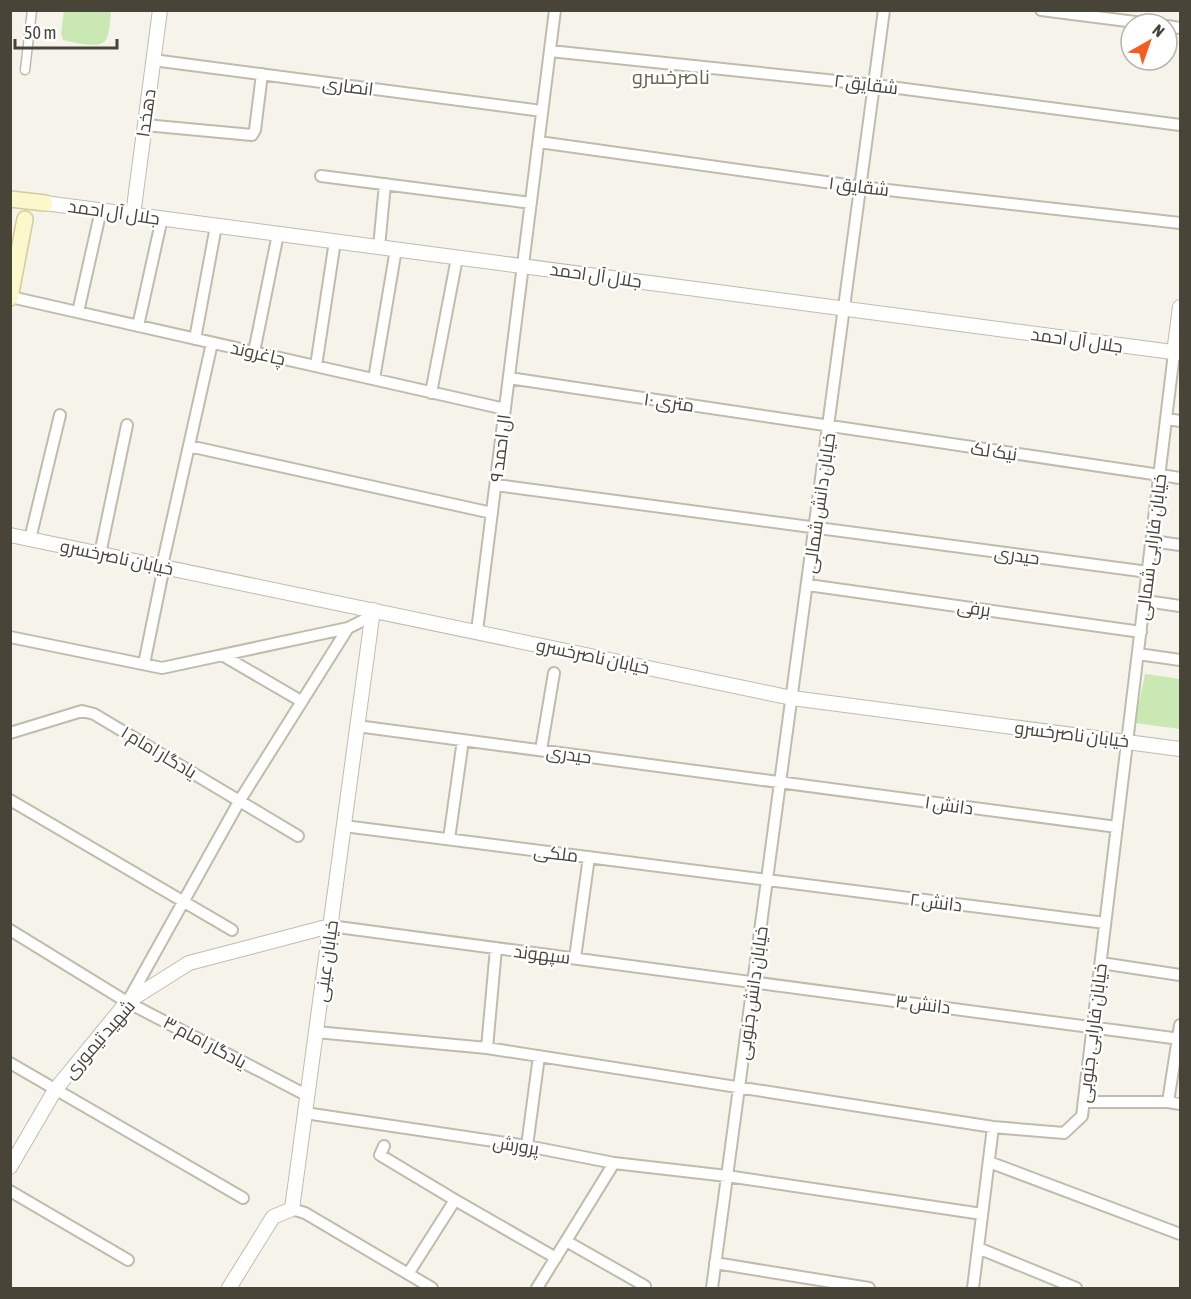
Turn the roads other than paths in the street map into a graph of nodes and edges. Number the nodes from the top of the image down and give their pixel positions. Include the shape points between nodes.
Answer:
1 (32, 10) edge
2 (160, 10) edge
3 (555, 10) edge
4 (884, 10) edge
5 (1041, 10) edge
6 (1119, 20) edge
7 (550, 51) junction
8 (153, 60) junction
9 (25, 70) dead end
10 (262, 74) junction
11 (874, 85) junction
12 (543, 111) junction
13 (145, 124) junction
14 (1180, 125) edge
15 (539, 142) junction
16 (321, 176) dead end
17 (385, 184) junction
18 (861, 187) junction
19 (10, 199) edge
20 (45, 203) junction
21 (531, 203) junction
22 (10, 208) edge
23 (101, 210) junction
24 (133, 215) junction
25 (162, 218) junction
26 (25, 219) junction
27 (1180, 224) edge
28 (216, 226) junction
29 (278, 234) junction
30 (335, 241) junction
31 (379, 247) junction
32 (396, 249) junction
33 (457, 258) junction
34 (524, 265) junction
35 (11, 297) edge
36 (1180, 307) edge
37 (845, 309) junction
38 (78, 312) junction
39 (138, 326) junction
40 (195, 339) junction
41 (212, 343) junction
42 (254, 352) junction
43 (1178, 353) edge
44 (316, 366) junction
45 (509, 378) junction
46 (374, 380) junction
47 (431, 393) junction
48 (505, 409) junction
49 (60, 414) dead end
50 (1167, 419) junction
51 (1180, 421) edge
52 (127, 425) dead end
53 (829, 426) junction
54 (189, 446) junction
55 (1160, 475) junction
56 (1180, 478) edge
57 (496, 485) junction
58 (492, 513) junction
59 (815, 528) junction
60 (10, 535) edge
61 (30, 539) junction
62 (1152, 542) junction
63 (1180, 545) edge
64 (100, 554) junction
65 (162, 571) junction
66 (1148, 572) junction
67 (808, 585) junction
68 (1146, 601) dead end
69 (1180, 606) edge
70 (373, 613) junction
71 (348, 628) junction
72 (477, 631) junction
73 (1141, 632) junction
74 (10, 638) edge
75 (1138, 654) junction
76 (222, 655) junction
77 (1180, 660) edge
78 (144, 664) junction
79 (554, 673) dead end
80 (792, 698) junction
81 (301, 701) junction
82 (357, 726) junction
83 (10, 733) edge
84 (463, 740) junction
85 (1128, 742) junction
86 (1180, 748) edge
87 (541, 750) junction
88 (781, 782) junction
89 (10, 800) edge
90 (240, 800) junction
91 (344, 826) junction
92 (1117, 827) junction
93 (298, 836) dead end
94 (449, 839) junction
95 (589, 857) junction
96 (767, 880) junction
97 (183, 901) junction
98 (1106, 923) junction
99 (330, 926) junction
100 (10, 930) edge
101 (232, 930) dead end
102 (495, 948) junction
103 (575, 958) junction
104 (1101, 963) junction
105 (1180, 975) edge
106 (754, 982) junction
107 (128, 1002) junction
108 (1180, 1024) edge
109 (1093, 1026) junction
110 (316, 1032) junction
111 (1179, 1039) edge
112 (487, 1048) junction
113 (539, 1056) junction
114 (10, 1064) edge
115 (739, 1086) junction
116 (55, 1090) junction
117 (308, 1096) junction
118 (1084, 1102) junction
119 (1167, 1102) junction
120 (1180, 1104) edge
121 (305, 1113) junction
122 (993, 1127) junction
123 (384, 1146) dead end
124 (527, 1146) junction
125 (989, 1162) junction
126 (614, 1163) junction
127 (10, 1167) edge
128 (727, 1176) junction
129 (10, 1191) edge
130 (243, 1198) dead end
131 (455, 1200) junction
132 (292, 1209) junction
133 (982, 1214) junction
134 (1180, 1234) edge
135 (566, 1241) junction
136 (978, 1248) junction
137 (556, 1258) junction
138 (128, 1260) dead end
139 (715, 1263) junction
140 (408, 1274) junction
141 (645, 1286) dead end
142 (229, 1288) edge
143 (432, 1288) edge
144 (537, 1288) edge
145 (712, 1288) edge
146 (869, 1288) edge
147 (972, 1288) edge
148 (1076, 1288) edge

1 - 9 street
2 - 8 street, دهخدا
3 - 7 street, ال احمد ۹
4 - 11 street, خیابان دانش شمالی
5 - 6 street
7 - 11 street, شقایق ۲
7 - 12 street, ال احمد ۹
8 - 10 street, انصاری
8 - 13 street, دهخدا
10 - 12 street, انصاری
10 - 13 street via 252,135
11 - 14 street, شقایق ۲
11 - 18 street, خیابان دانش شمالی
12 - 15 street, ال احمد ۹
13 - 24 street, دهخدا
15 - 18 street, شقایق ۱
15 - 21 street, ال احمد ۹
16 - 17 street
17 - 21 street
17 - 31 street
18 - 27 street, شقایق ۱
18 - 37 street, خیابان دانش شمالی
19 - 20 main road, جلال آل احمد
20 - 23 street, جلال آل احمد
20 - 26 main road
21 - 34 street, ال احمد ۹
22 - 26 main road
23 - 24 street, جلال آل احمد
23 - 38 street
24 - 25 street, جلال آل احمد
25 - 28 street, جلال آل احمد
25 - 39 street
26 - 35 main road
28 - 29 street, جلال آل احمد
28 - 40 street
29 - 30 street, جلال آل احمد
29 - 42 street
30 - 31 street, جلال آل احمد
30 - 44 street
31 - 32 street, جلال آل احمد
32 - 33 street, جلال آل احمد
32 - 46 street
33 - 34 street, جلال آل احمد
33 - 47 street
34 - 37 street, جلال آل احمد
34 - 45 street, ال احمد ۹
35 - 38 street, چاغروند
36 - 43 street
37 - 43 street, جلال آل احمد
37 - 53 street, خیابان دانش شمالی
38 - 39 street, چاغروند
39 - 40 street, چاغروند
40 - 41 street, چاغروند
41 - 42 street, چاغروند
41 - 54 street
42 - 44 street, چاغروند
43 - 50 street, خیابان فارابی شمالی
44 - 46 street, چاغروند
45 - 48 street, ال احمد ۹
45 - 53 street, ۱۰ متری
46 - 47 street, چاغروند
47 - 48 street, چاغروند
48 - 57 street, ال احمد ۹
49 - 61 street
50 - 51 street
50 - 55 street, خیابان فارابی شمالی
52 - 64 street
53 - 55 street, نیک لک
53 - 59 street, خیابان دانش شمالی
54 - 58 street
54 - 65 street
55 - 56 street, نیک لک
55 - 62 street, خیابان فارابی شمالی
57 - 58 street, ال احمد ۹
57 - 59 street, حیدری
58 - 72 street, ال احمد ۹
59 - 66 street, حیدری
59 - 67 street, خیابان دانش شمالی
60 - 61 street, خیابان ناصرخسرو
61 - 64 street, خیابان ناصرخسرو
62 - 63 street
62 - 66 street, خیابان فارابی شمالی
64 - 65 street, خیابان ناصرخسرو
65 - 70 street, خیابان ناصرخسرو
65 - 78 street
66 - 73 street, خیابان فارابی شمالی
67 - 73 street, برفی
67 - 80 street, خیابان دانش شمالی
68 - 69 street
70 - 71 street
70 - 72 street, خیابان ناصرخسرو
70 - 82 street, خیابان عینی
71 - 76 street
71 - 81 street
72 - 80 street, خیابان ناصرخسرو
73 - 75 street, خیابان فارابی شمالی
74 - 78 street
75 - 77 street
75 - 85 street, خیابان فارابی شمالی
76 - 78 street via 162,668
76 - 81 street
79 - 87 street
80 - 85 street, خیابان ناصرخسرو
80 - 88 street, خیابان دانش جنوبی
81 - 90 street
82 - 84 street, حیدری
82 - 91 street, خیابان عینی
83 - 90 street, یادگار امام ۱ via 82,711 94,714
84 - 87 street, حیدری
84 - 94 street
85 - 86 street, خیابان ناصرخسرو
85 - 92 street, خیابان فارابی جنوبی
87 - 88 street, حیدری
88 - 92 street, دانش ۱
88 - 96 street, خیابان دانش جنوبی
89 - 97 street
90 - 93 street, یادگار امام ۱
90 - 97 street
91 - 94 street, ملکی
91 - 99 street, خیابان عینی
92 - 98 street, خیابان فارابی جنوبی
94 - 95 street, ملکی
95 - 96 street, ملکی
95 - 103 street
96 - 98 street, دانش ۲
96 - 106 street, خیابان دانش جنوبی
97 - 101 street
97 - 107 street
98 - 104 street, خیابان فارابی جنوبی
99 - 102 street, سپهوند
99 - 107 street, شهید تیموری via 189,963
99 - 110 street, خیابان عینی
100 - 107 street, یادگار امام ۳
102 - 103 street, سپهوند
102 - 112 street
103 - 106 street, سپهوند
104 - 105 street
104 - 109 street, خیابان فارابی جنوبی
106 - 109 street, دانش ۳
106 - 115 street, خیابان دانش جنوبی
107 - 116 street, شهید تیموری
107 - 117 street, یادگار امام ۳
108 - 111 street
109 - 111 street, دانش ۳
109 - 118 street, خیابان فارابی جنوبی
110 - 112 street
110 - 117 street, خیابان عینی
111 - 119 street
112 - 113 street
113 - 115 street
113 - 124 street
114 - 116 street
115 - 122 street, خیابان فارابی جنوبی
115 - 128 street, خیابان دانش جنوبی
116 - 127 street, شهید تیموری
116 - 130 street
117 - 121 street, خیابان عینی
118 - 119 street
118 - 122 street, خیابان فارابی جنوبی via 1082,1116 1064,1133
119 - 120 street
121 - 124 street, پرورش
121 - 132 street, خیابان عینی
122 - 125 street
123 - 131 street via 380,1155
124 - 126 street, پرورش
125 - 133 street
125 - 134 street
126 - 128 street, پرورش
126 - 135 street
128 - 133 street, پرورش
128 - 139 street, خیابان دانش جنوبی
129 - 138 street
131 - 137 street
131 - 140 street
132 - 140 street
132 - 142 street via 273,1217
133 - 136 street
135 - 137 street
135 - 141 street
136 - 147 street
136 - 148 street
137 - 144 street
139 - 145 street, خیابان دانش جنوبی
139 - 146 street
140 - 143 street

